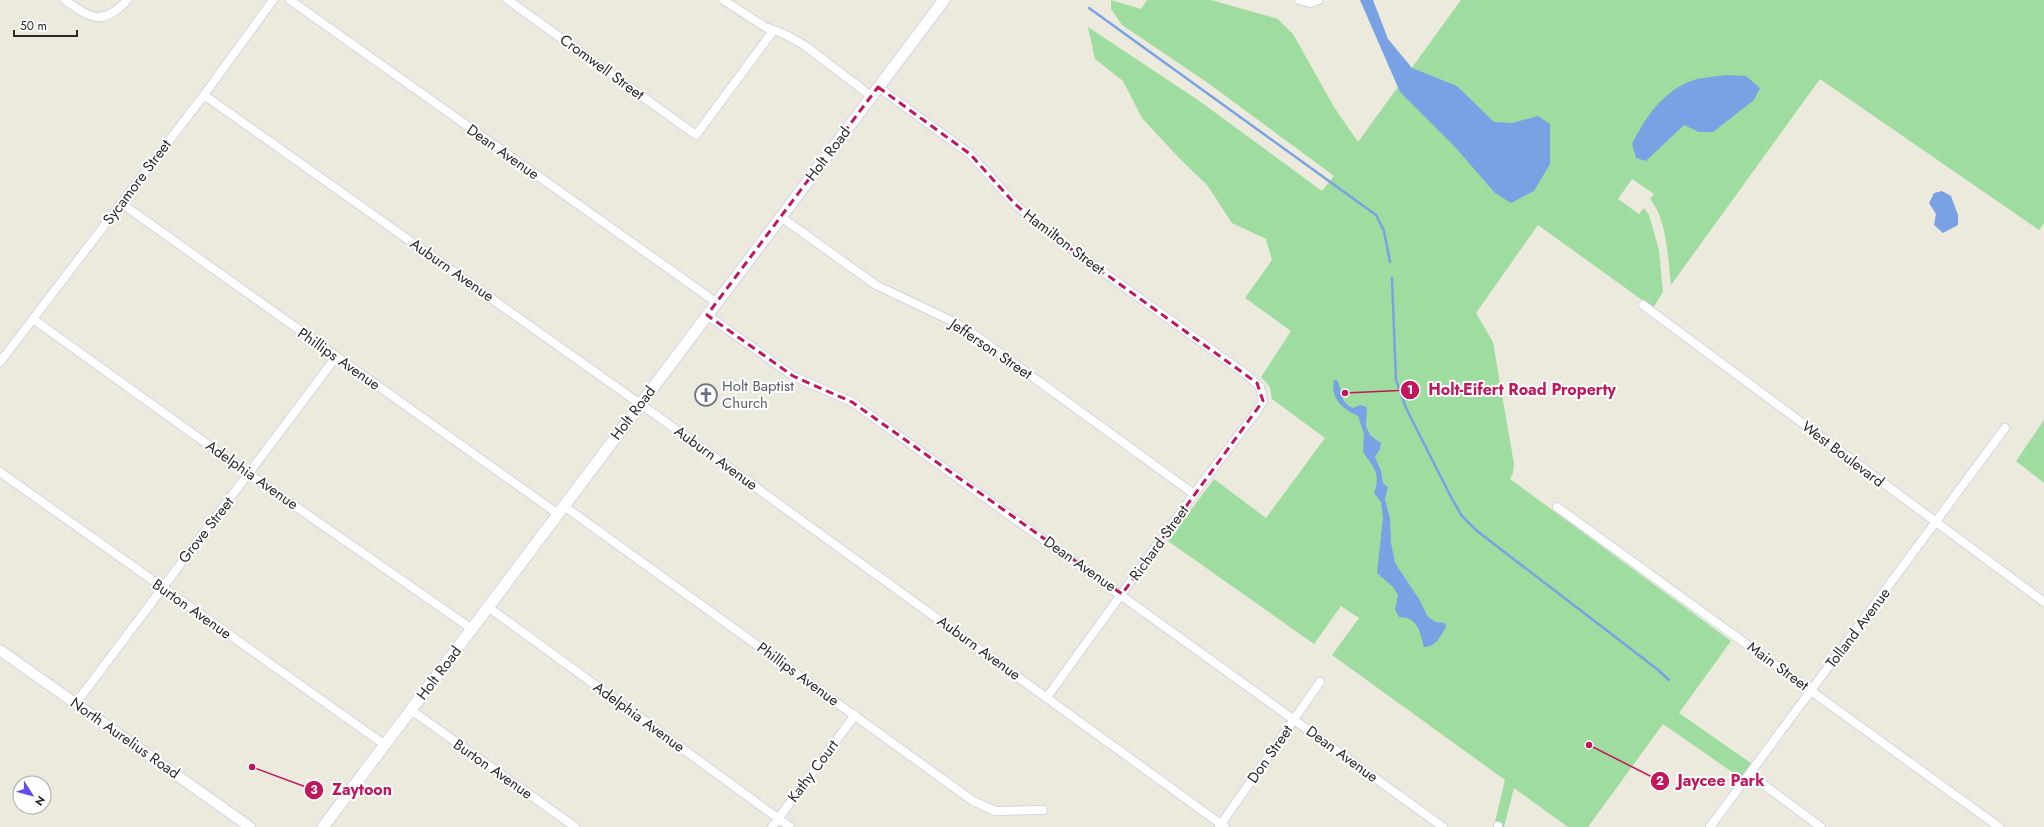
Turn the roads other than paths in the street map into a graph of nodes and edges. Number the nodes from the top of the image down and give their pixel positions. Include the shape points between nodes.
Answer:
1 (65, 0) edge
2 (126, 0) edge
3 (273, 0) edge
4 (290, 0) edge
5 (508, 0) edge
6 (723, 0) edge
7 (943, 0) edge
8 (1299, 0) edge
9 (1318, 0) edge
10 (773, 31) junction
11 (878, 87) junction
12 (204, 94) junction
13 (871, 96) junction
14 (121, 203) junction
15 (781, 217) junction
16 (716, 303) junction
17 (1642, 305) dead end
18 (707, 315) junction
19 (33, 319) junction
20 (336, 357) junction
21 (0, 362) edge
22 (1260, 387) joint
23 (640, 404) junction
24 (2005, 428) dead end
25 (0, 472) edge
26 (249, 474) junction
27 (1194, 494) junction
28 (1557, 507) dead end
29 (561, 510) junction
30 (1935, 523) junction
31 (162, 588) junction
32 (1122, 594) junction
33 (2044, 602) edge
34 (488, 607) junction
35 (472, 629) junction
36 (0, 650) edge
37 (1320, 682) dead end
38 (1812, 690) junction
39 (1047, 697) junction
40 (76, 703) junction
41 (411, 710) junction
42 (855, 715) junction
43 (1294, 719) junction
44 (385, 745) junction
45 (1749, 774) junction
46 (1043, 810) dead end
47 (778, 819) junction
48 (1222, 826) edge
49 (250, 827) edge
50 (323, 827) edge
51 (575, 827) edge
52 (772, 827) edge
53 (790, 827) edge
54 (1443, 827) edge
55 (1710, 827) edge
56 (1820, 827) edge
57 (1999, 827) edge

1 - 2 street via 93,18 111,14
3 - 12 street, Sycamore Street
4 - 16 street, Dean Avenue
5 - 10 street, Cromwell Street via 696,135
6 - 10 street
7 - 11 main road, Holt Road
8 - 9 street via 1310,3
10 - 13 street via 804,45
11 - 13 main road, Holt Road
11 - 22 street, Hamilton Street via 970,154 1015,204 1046,231 1248,375
12 - 14 street, Sycamore Street
12 - 23 street, Auburn Avenue
13 - 15 main road, Holt Road
14 - 19 street, Sycamore Street
14 - 20 street, Phillips Avenue
15 - 16 main road, Holt Road
15 - 27 street, Jefferson Street via 876,285 951,320 975,335
16 - 18 main road, Holt Road
17 - 30 street, West Boulevard
18 - 23 main road, Holt Road
18 - 32 street, Dean Avenue via 793,376 852,402
19 - 21 street, Sycamore Street
19 - 26 street, Adelphia Avenue
20 - 26 street, Grove Street
20 - 29 street, Phillips Avenue
22 - 27 street, Richard Street via 1263,401 1257,411
23 - 29 main road, Holt Road
23 - 39 street, Auburn Avenue
24 - 30 street, Tolland Avenue
25 - 31 street, Burton Avenue
26 - 31 street, Grove Street
26 - 35 street, Adelphia Avenue
27 - 32 street, Richard Street
28 - 38 street, Main Street
29 - 34 main road, Holt Road
29 - 42 street, Phillips Avenue
30 - 33 street, West Boulevard
30 - 38 street, Tolland Avenue
31 - 40 street, Grove Street
31 - 44 street, Burton Avenue
32 - 39 street, Richard Street
32 - 43 street, Dean Avenue
34 - 35 main road, Holt Road
34 - 47 street, Adelphia Avenue
35 - 41 main road, Holt Road
36 - 40 street, North Aurelius Road
37 - 43 street, Don Street
38 - 45 street, Tolland Avenue
38 - 57 street, Main Street
39 - 48 street, Auburn Avenue
40 - 49 street, North Aurelius Road
41 - 44 main road, Holt Road
41 - 51 street, Burton Avenue
42 - 46 street, Phillips Avenue via 973,801 995,811
42 - 47 street, Kathy Court
43 - 48 street, Don Street
43 - 54 street, Dean Avenue
44 - 50 main road, Holt Road
45 - 55 street, Tolland Avenue
45 - 56 street
47 - 52 street, Kathy Court
47 - 53 street, Adelphia Avenue

